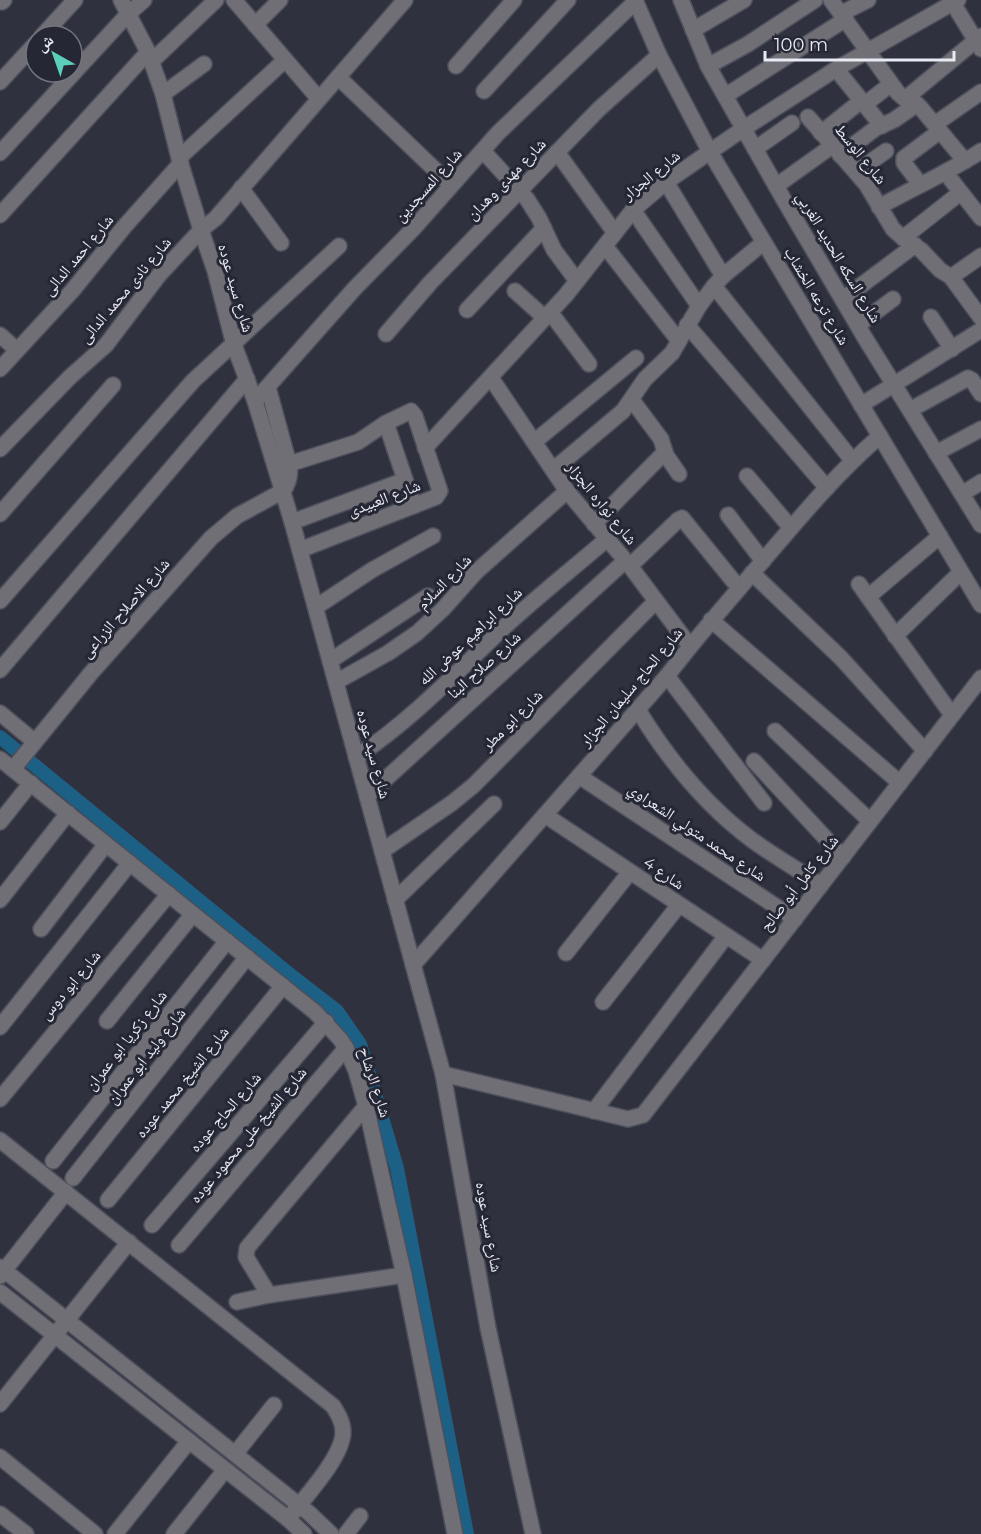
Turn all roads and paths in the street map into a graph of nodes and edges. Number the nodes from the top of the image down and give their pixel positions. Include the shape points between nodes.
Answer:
1 (75, 0) edge
2 (121, 0) edge
3 (144, 0) edge
4 (216, 0) edge
5 (234, 0) edge
6 (280, 0) edge
7 (405, 0) edge
8 (514, 0) edge
9 (568, 0) edge
10 (636, 0) edge
11 (682, 0) edge
12 (744, 0) edge
13 (815, 0) edge
14 (831, 0) edge
15 (868, 0) edge
16 (954, 1) edge
17 (128, 14) junction
18 (844, 16) junction
19 (53, 24) edge
20 (255, 25) junction
21 (693, 30) junction
22 (979, 42) edge
23 (868, 50) junction
24 (659, 55) junction
25 (24, 56) edge
26 (150, 57) junction
27 (285, 60) junction
28 (204, 64) dead end
29 (456, 66) dead end
30 (708, 66) junction
31 (836, 69) junction
32 (338, 77) junction
33 (0, 82) edge
34 (891, 84) junction
35 (484, 91) dead end
36 (981, 92) edge
37 (163, 94) junction
38 (725, 96) junction
39 (319, 99) junction
40 (911, 102) junction
41 (863, 103) junction
42 (808, 117) dead end
43 (792, 123) dead end
44 (882, 126) junction
45 (937, 127) junction
46 (743, 129) junction
47 (821, 133) junction
48 (755, 149) junction
49 (836, 150) junction
50 (483, 151) junction
51 (886, 151) dead end
52 (981, 151) edge
53 (557, 152) junction
54 (710, 152) junction
55 (0, 153) edge
56 (180, 160) junction
57 (965, 161) junction
58 (856, 172) junction
59 (945, 172) junction
60 (666, 182) junction
61 (920, 184) junction
62 (451, 185) junction
63 (776, 186) junction
64 (241, 188) junction
65 (520, 191) junction
66 (960, 193) junction
67 (879, 207) junction
68 (633, 210) junction
69 (0, 215) edge
70 (981, 218) edge
71 (544, 228) junction
72 (201, 230) junction
73 (615, 233) junction
74 (764, 242) junction
75 (909, 242) junction
76 (281, 243) dead end
77 (339, 246) dead end
78 (605, 246) junction
79 (981, 256) edge
80 (951, 278) junction
81 (577, 281) junction
82 (719, 281) junction
83 (515, 291) dead end
84 (843, 298) junction
85 (893, 299) dead end
86 (699, 306) junction
87 (467, 309) dead end
88 (548, 315) junction
89 (932, 317) dead end
90 (981, 318) edge
91 (687, 325) junction
92 (858, 325) junction
93 (981, 330) edge
94 (386, 334) dead end
95 (0, 335) edge
96 (680, 341) junction
97 (234, 345) junction
98 (952, 349) junction
99 (17, 350) junction
100 (636, 358) dead end
101 (589, 364) dead end
102 (0, 369) edge
103 (491, 378) junction
104 (247, 379) junction
105 (895, 384) junction
106 (113, 385) dead end
107 (268, 387) junction
108 (981, 394) edge
109 (632, 400) junction
110 (255, 401) junction
111 (861, 405) junction
112 (910, 410) junction
113 (386, 423) junction
114 (981, 429) edge
115 (880, 436) junction
116 (534, 442) junction
117 (425, 448) junction
118 (0, 449) edge
119 (665, 452) junction
120 (936, 453) junction
121 (852, 460) junction
122 (290, 464) junction
123 (553, 470) junction
124 (679, 474) dead end
125 (747, 476) dead end
126 (405, 480) junction
127 (981, 482) edge
128 (826, 488) junction
129 (567, 490) junction
130 (283, 491) junction
131 (962, 494) junction
132 (414, 506) junction
133 (0, 514) edge
134 (728, 515) dead end
135 (292, 522) junction
136 (594, 524) junction
137 (981, 525) edge
138 (791, 528) junction
139 (433, 536) dead end
140 (940, 536) junction
141 (607, 539) junction
142 (300, 550) junction
143 (763, 561) junction
144 (628, 564) junction
145 (961, 572) junction
146 (752, 573) junction
147 (739, 588) junction
148 (428, 596) dead end
149 (0, 601) edge
150 (656, 601) junction
151 (981, 605) edge
152 (316, 607) junction
153 (711, 620) junction
154 (895, 636) junction
155 (690, 646) junction
156 (330, 661) junction
157 (0, 670) edge
158 (667, 676) junction
159 (981, 678) edge
160 (336, 682) junction
161 (638, 710) junction
162 (0, 713) edge
163 (952, 715) junction
164 (775, 731) dead end
165 (35, 742) junction
166 (924, 751) junction
167 (356, 757) junction
168 (0, 759) edge
169 (754, 761) dead end
170 (13, 769) junction
171 (579, 776) junction
172 (31, 783) junction
173 (900, 783) junction
174 (367, 796) junction
175 (764, 803) dead end
176 (494, 804) dead end
177 (68, 813) junction
178 (545, 815) junction
179 (870, 821) junction
180 (0, 822) edge
181 (106, 844) junction
182 (382, 851) junction
183 (843, 857) junction
184 (130, 863) junction
185 (630, 872) junction
186 (821, 885) junction
187 (169, 894) junction
188 (0, 900) edge
189 (395, 900) junction
190 (679, 904) junction
191 (193, 914) junction
192 (795, 919) junction
193 (41, 929) dead end
194 (726, 936) junction
195 (227, 941) junction
196 (566, 953) dead end
197 (247, 957) junction
198 (763, 960) junction
199 (413, 965) junction
200 (284, 986) junction
201 (603, 1002) dead end
202 (107, 1021) dead end
203 (326, 1022) junction
204 (0, 1027) edge
205 (346, 1048) junction
206 (443, 1074) junction
207 (0, 1099) edge
208 (366, 1106) junction
209 (594, 1111) junction
210 (0, 1140) edge
211 (53, 1161) dead end
212 (73, 1178) dead end
213 (66, 1192) junction
214 (108, 1200) dead end
215 (152, 1225) dead end
216 (129, 1242) junction
217 (179, 1245) dead end
218 (1, 1271) edge
219 (404, 1275) junction
220 (0, 1292) edge
221 (269, 1295) junction
222 (237, 1302) dead end
223 (67, 1320) junction
224 (54, 1336) junction
225 (0, 1404) edge
226 (274, 1405) dead end
227 (189, 1441) junction
228 (235, 1454) junction
229 (0, 1457) edge
230 (225, 1470) junction
231 (298, 1505) junction
232 (0, 1514) edge
233 (360, 1516) dead end
234 (288, 1519) junction
235 (315, 1528) edge
236 (26, 1534) edge
237 (95, 1534) edge
238 (115, 1534) edge
239 (174, 1534) edge
240 (304, 1534) edge
241 (331, 1534) edge
242 (346, 1534) edge
243 (455, 1534) edge
244 (533, 1534) edge

1 - 19 street
2 - 17 street, شارع سيد عوده
3 - 17 street
4 - 26 street
5 - 20 street
6 - 20 street
7 - 32 street, شارع نادى محمد الدالى
8 - 29 street
9 - 35 street
10 - 24 street, شارع ترعه الخشاب
10 - 50 street, شارع المسجدين
11 - 21 street, شارع السكه الحديد الغربي
12 - 21 street
13 - 30 street
14 - 18 street
15 - 18 street
16 - 22 street
16 - 23 street, شارع الجزار
17 - 26 street, شارع سيد عوده
17 - 55 street
18 - 23 street
18 - 38 street
20 - 27 street
21 - 30 street, شارع السكه الحديد الغربي
22 - 40 street
23 - 31 street, شارع الجزار
23 - 34 street
24 - 53 street, شارع مهدى وهدان
24 - 54 street, شارع ترعه الخشاب
25 - 33 street
26 - 37 street, شارع سيد عوده
26 - 69 street
27 - 39 street
27 - 56 street, شارع احمد الدالى
28 - 37 street
30 - 38 street, شارع السكه الحديد الغربي
31 - 41 street
31 - 46 street, شارع الجزار
32 - 39 street, شارع نادى محمد الدالى
32 - 62 street
34 - 40 street
34 - 41 street
36 - 45 street
37 - 56 street, شارع سيد عوده
38 - 46 street, شارع السكه الحديد الغربي
39 - 64 street, شارع نادى محمد الدالى
40 - 44 street via 894,120
40 - 45 street
41 - 44 street
41 - 47 street
42 - 47 street, شارع الوسط
43 - 48 street
44 - 49 street
45 - 57 street
45 - 61 street via 904,158
46 - 48 street, شارع السكه الحديد الغربي
46 - 54 street, شارع الجزار
47 - 49 street, شارع الوسط
48 - 63 street, شارع السكه الحديد الغربي
49 - 58 street, شارع الوسط
49 - 63 street
50 - 62 street, شارع المسجدين
50 - 65 street
51 - 58 street
52 - 57 street
53 - 65 street, شارع مهدى وهدان
53 - 73 street
54 - 60 street, شارع الجزار
54 - 74 street, شارع ترعه الخشاب
56 - 72 street, شارع سيد عوده
56 - 99 street, شارع احمد الدالى via 68,296
57 - 59 street
58 - 67 street, شارع الوسط
59 - 61 street
59 - 66 street
60 - 68 street, شارع الجزار
60 - 82 street
61 - 67 street
62 - 107 street, شارع المسجدين
63 - 84 street, شارع السكه الحديد الغربي
64 - 72 street, شارع نادى محمد الدالى
64 - 76 street
65 - 71 street
65 - 94 street, شارع مهدى وهدان
66 - 70 street
66 - 75 street
67 - 75 street, شارع الوسط via 893,229
68 - 73 street, شارع الجزار
68 - 86 street
71 - 81 street via 554,250
71 - 87 street
72 - 97 street, شارع سيد عوده
72 - 118 street, شارع نادى محمد الدالى via 159,275 106,345
73 - 78 street, شارع الجزار
74 - 82 street
74 - 111 street, شارع ترعه الخشاب
75 - 80 street, شارع الوسط
75 - 84 street
77 - 97 street
78 - 81 street, شارع الجزار
78 - 96 street
79 - 80 street
80 - 90 street, شارع الوسط
81 - 88 street, شارع الجزار
82 - 86 street
82 - 121 street
83 - 88 street
84 - 92 street, شارع السكه الحديد الغربي
85 - 92 street
86 - 91 street
88 - 101 street
88 - 103 street, شارع الجزار
89 - 98 street
91 - 96 street
91 - 128 street
92 - 105 street, شارع السكه الحديد الغربي
93 - 98 street
95 - 99 street
96 - 109 street via 645,379
97 - 104 street, شارع سيد عوده
97 - 149 street via 193,381
98 - 105 street
99 - 102 street, شارع احمد الدالى
100 - 116 street
103 - 116 street, شارع نواره الجزار
103 - 117 street, شارع الجزار
104 - 110 street, شارع سيد عوده
104 - 157 street
105 - 111 street
105 - 112 street, شارع السكه الحديد الغربي
106 - 133 street
107 - 110 street, شارع المسجدين
107 - 122 street
108 - 112 street via 968,378
109 - 119 street via 661,439
109 - 123 street
110 - 130 street, شارع سيد عوده
111 - 115 street, شارع ترعه الخشاب
112 - 120 street, شارع السكه الحديد الغربي
113 - 117 street, شارع العبيدى via 413,412
113 - 122 street, شارع العبيدى via 353,444
113 - 126 street
114 - 120 street
115 - 121 street, شارع الحاج سليمان الجزار
115 - 140 street, شارع ترعه الخشاب
116 - 123 street, شارع نواره الجزار
117 - 132 street, شارع العبيدى via 440,493
119 - 124 street
119 - 136 street
120 - 131 street, شارع السكه الحديد الغربي
121 - 128 street, شارع الحاج سليمان الجزار
122 - 130 street via 289,481
123 - 129 street, شارع نواره الجزار
125 - 138 street
126 - 132 street
126 - 135 street
127 - 131 street
128 - 138 street, شارع الحاج سليمان الجزار
129 - 136 street, شارع نواره الجزار
129 - 160 street, شارع السلام via 476,572 417,633
130 - 135 street, شارع سيد عوده
130 - 165 street, شارع الاصلاح الزراعى via 243,512 211,538
131 - 137 street, شارع السكه الحديد الغربي
132 - 142 street, شارع العبيدى
134 - 143 street
135 - 142 street, شارع سيد عوده
136 - 141 street, شارع نواره الجزار
138 - 143 street, شارع الحاج سليمان الجزار
139 - 152 street
140 - 145 street, شارع ترعه الخشاب
140 - 154 street via 863,591
141 - 144 street, شارع نواره الجزار
141 - 167 street, شارع ابراهيم عوض الله via 396,728
142 - 152 street, شارع سيد عوده
143 - 146 street, شارع الحاج سليمان الجزار
144 - 147 street, شارع صلاح البنا via 682,518
144 - 150 street, شارع نواره الجزار
144 - 174 street, شارع صلاح البنا
145 - 151 street, شارع ترعه الخشاب
145 - 154 street
146 - 147 street, شارع الحاج سليمان الجزار
146 - 166 street via 841,658
147 - 153 street, شارع الحاج سليمان الجزار
148 - 156 street
150 - 155 street, شارع نواره الجزار
150 - 182 street, شارع ابو مطر via 474,784
152 - 156 street, شارع سيد عوده
153 - 155 street, شارع الحاج سليمان الجزار
153 - 173 street
154 - 163 street
155 - 158 street, شارع الحاج سليمان الجزار
156 - 160 street, شارع سيد عوده
158 - 161 street, شارع الحاج سليمان الجزار
158 - 175 street
159 - 163 street, شارع كامل أبو صالح
160 - 167 street, شارع سيد عوده
161 - 171 street, شارع الحاج سليمان الجزار
161 - 186 street via 687,780 718,811 752,840
162 - 165 street
163 - 166 street, شارع كامل أبو صالح
164 - 179 street
165 - 170 street, شارع الاصلاح الزراعى
166 - 173 street, شارع كامل أبو صالح
167 - 174 street, شارع سيد عوده
168 - 170 street, شارع الرشاح
169 - 183 street
170 - 172 street, شارع الرشاح
171 - 178 street, شارع الحاج سليمان الجزار
171 - 192 street, شارع محمد متولي الشعراوي
172 - 177 street, شارع الرشاح
172 - 180 street
173 - 179 street, شارع كامل أبو صالح
174 - 182 street, شارع سيد عوده
176 - 189 street
177 - 181 street, شارع الرشاح
177 - 188 street
178 - 185 street, شارع 4
178 - 199 street, شارع الحاج سليمان الجزار
179 - 183 street, شارع كامل أبو صالح
181 - 184 street, شارع الرشاح
181 - 193 street
182 - 189 street, شارع سيد عوده
183 - 186 street, شارع كامل أبو صالح
184 - 187 street, شارع الرشاح
184 - 204 street
185 - 190 street, شارع 4
185 - 196 street
186 - 192 street, شارع كامل أبو صالح
187 - 191 street, شارع الرشاح
187 - 207 street, شارع ابو دوس
189 - 199 street, شارع سيد عوده
190 - 194 street, شارع 4
190 - 201 street
191 - 195 street, شارع الرشاح
191 - 202 street
192 - 198 street, شارع كامل أبو صالح
194 - 198 street, شارع 4
194 - 209 street
195 - 197 street, شارع الرشاح
195 - 211 street, شارع زكريا ابو عمران
197 - 200 street, شارع الرشاح
197 - 212 street, شارع وليد ابو عمران
198 - 209 street, شارع كامل أبو صالح via 646,1111 638,1118 628,1119
199 - 206 street, شارع سيد عوده
200 - 203 street, شارع الرشاح
200 - 214 street, شارع الشيخ محمد عوده
203 - 205 street, شارع الرشاح
203 - 215 street, شارع الحاج عوده
205 - 208 street, شارع الرشاح
205 - 217 street, شارع الشيخ على محمود عوده
206 - 209 street
206 - 244 street, شارع سيد عوده via 488,1328
208 - 219 street, شارع الرشاح
208 - 221 street via 247,1248 246,1257
210 - 213 street
213 - 216 street
213 - 218 street
216 - 223 street
216 - 231 street via 333,1406 343,1431 341,1445
218 - 223 street
219 - 221 street
219 - 243 street, شارع الرشاح
220 - 224 street
221 - 222 street
223 - 224 street
223 - 228 street
224 - 225 street
224 - 227 street
226 - 228 street
227 - 230 street
227 - 238 street
228 - 231 street
229 - 237 street
230 - 234 street
230 - 239 street
231 - 234 street
231 - 235 street
232 - 236 street
233 - 242 street
234 - 240 street
235 - 241 street

